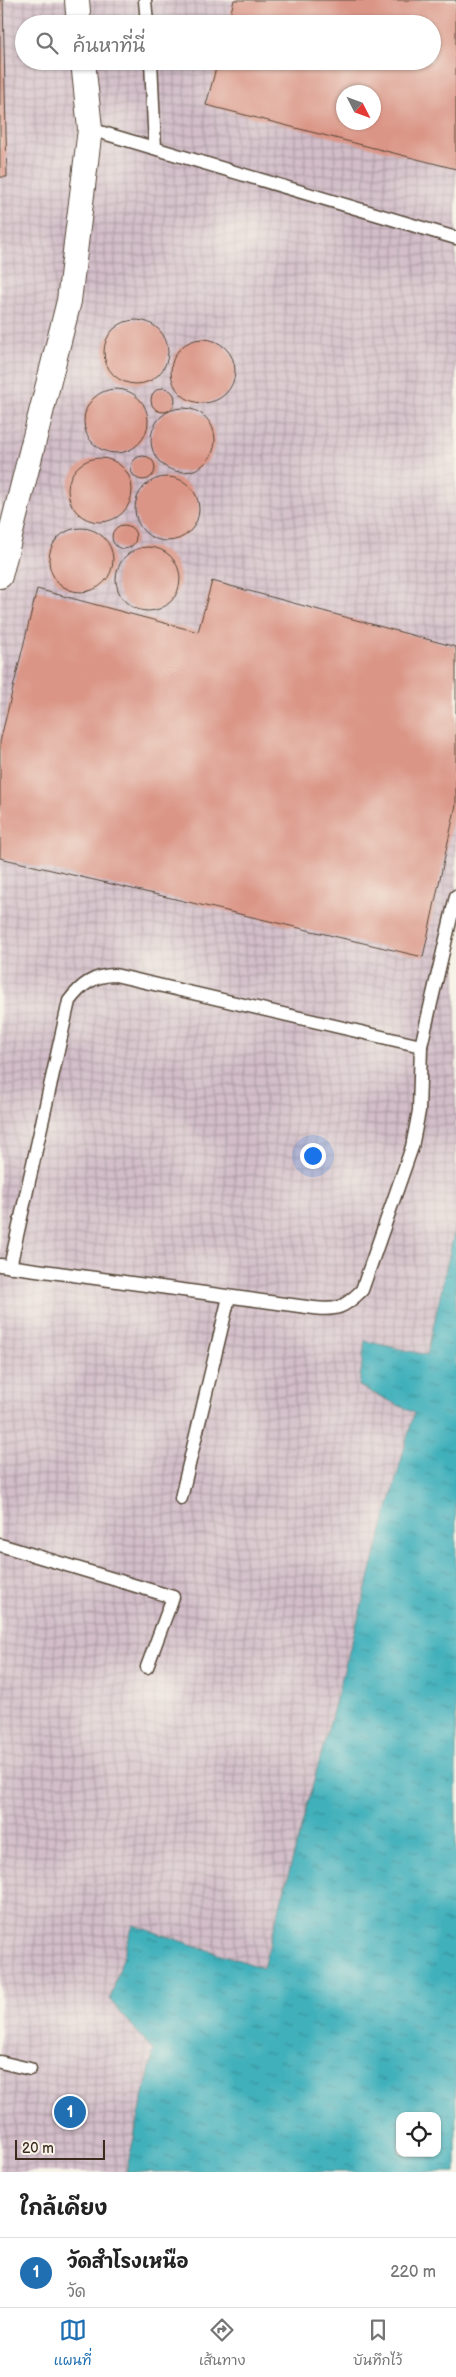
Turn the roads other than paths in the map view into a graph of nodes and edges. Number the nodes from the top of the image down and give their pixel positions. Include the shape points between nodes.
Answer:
1 (77, 0) edge
2 (145, 0) edge
3 (79, 15) edge
4 (146, 15) edge
5 (84, 70) edge
6 (151, 70) edge
7 (90, 129) junction
8 (155, 148) junction
9 (456, 238) edge
10 (0, 576) edge
11 (456, 896) edge
12 (421, 1046) junction
13 (5, 1266) edge
14 (229, 1296) junction
15 (181, 1498) dead end
16 (0, 1545) edge
17 (147, 1667) dead end
18 (0, 2062) edge
19 (30, 2069) dead end

1 - 3 street
2 - 4 lane
5 - 7 street
6 - 8 lane
7 - 8 lane
7 - 10 street via 69,301
8 - 9 lane
11 - 12 lane
12 - 13 lane via 115,975 102,975 88,981 69,1000
12 - 14 lane via 419,1111 412,1147 362,1290 349,1303 331,1310
13 - 14 lane
14 - 15 lane
16 - 17 lane via 173,1597
18 - 19 lane

